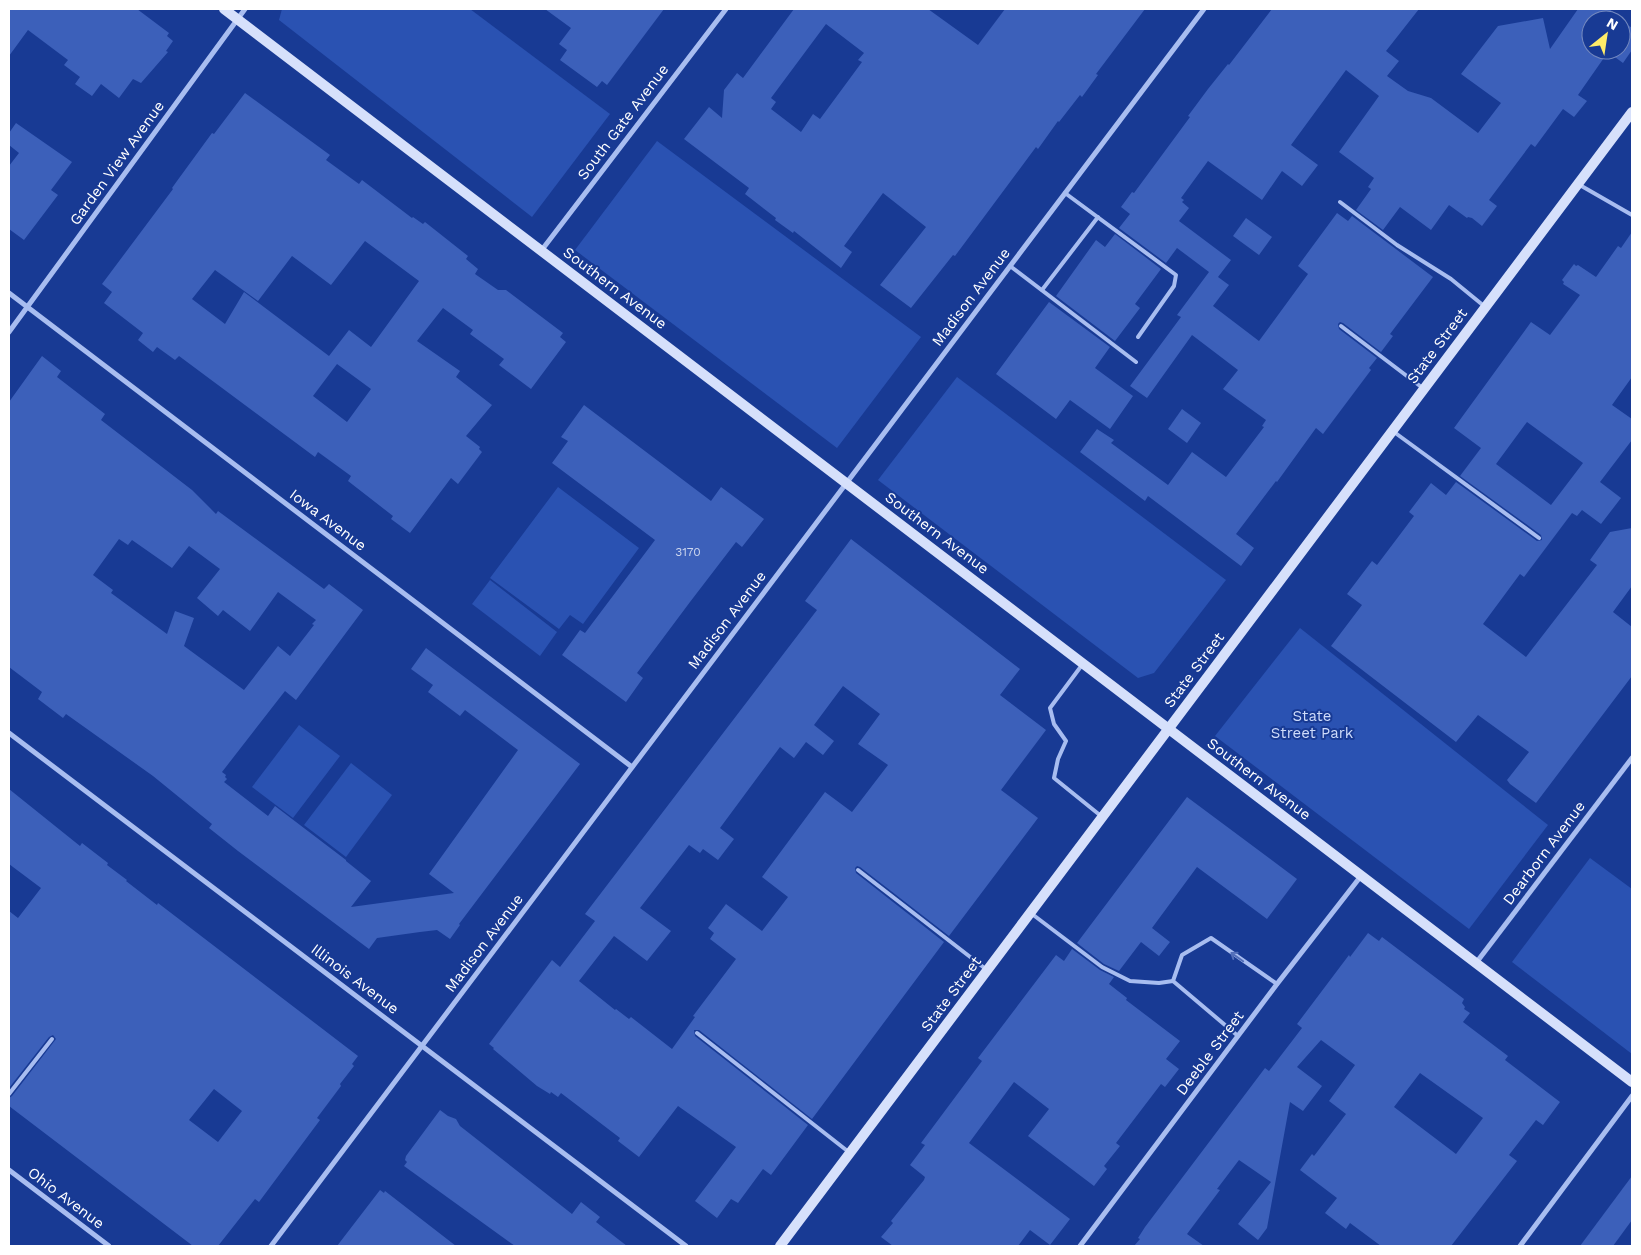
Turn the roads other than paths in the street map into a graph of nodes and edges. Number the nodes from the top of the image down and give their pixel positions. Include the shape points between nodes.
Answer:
1 (224, 9) edge
2 (245, 9) edge
3 (726, 9) edge
4 (1204, 9) edge
5 (237, 19) junction
6 (1632, 112) edge
7 (1578, 184) junction
8 (1065, 193) junction
9 (1340, 202) dead end
10 (1632, 215) edge
11 (1098, 217) junction
12 (541, 251) junction
13 (1010, 266) junction
14 (1042, 290) junction
15 (9, 293) edge
16 (27, 307) junction
17 (1486, 307) junction
18 (1341, 326) dead end
19 (9, 332) edge
20 (1138, 337) dead end
21 (1136, 362) dead end
22 (1424, 389) junction
23 (1392, 431) junction
24 (846, 483) junction
25 (1539, 538) dead end
26 (1083, 664) junction
27 (1169, 728) junction
28 (9, 733) edge
29 (1632, 758) edge
30 (632, 767) junction
31 (1102, 817) junction
32 (858, 870) dead end
33 (1361, 875) junction
34 (1031, 912) junction
35 (1476, 963) junction
36 (987, 970) junction
37 (1174, 981) junction
38 (1277, 984) junction
39 (697, 1033) dead end
40 (1238, 1036) junction
41 (52, 1039) dead end
42 (423, 1045) junction
43 (1632, 1082) edge
44 (9, 1094) edge
45 (1632, 1096) edge
46 (850, 1153) junction
47 (9, 1170) edge
48 (109, 1246) edge
49 (271, 1246) edge
50 (686, 1246) edge
51 (780, 1246) edge
52 (1080, 1246) edge
53 (1520, 1246) edge

1 - 5 street, Southern Avenue
2 - 5 street, Garden View Avenue
3 - 12 street, South Gate Avenue
4 - 8 street, Madison Avenue
5 - 12 street, Southern Avenue
5 - 16 street, Garden View Avenue
6 - 7 street, State Street
7 - 10 lane
7 - 17 street, State Street
8 - 11 lane
8 - 13 street, Madison Avenue
9 - 17 lane
11 - 14 lane
11 - 20 lane via 1176,275 1174,286
12 - 24 street, Southern Avenue
13 - 14 lane
13 - 24 street, Madison Avenue
14 - 21 lane
15 - 16 street, Iowa Avenue
16 - 19 street, Garden View Avenue
16 - 30 street, Iowa Avenue
17 - 22 street, State Street
18 - 22 lane
22 - 23 street, State Street
23 - 25 lane
23 - 27 street, State Street
24 - 26 street, Southern Avenue
24 - 30 street, Madison Avenue
26 - 27 street, Southern Avenue
26 - 31 lane via 1050,708 1054,724 1066,741 1054,778
27 - 31 street, State Street
27 - 33 street, Southern Avenue
28 - 42 street, Illinois Avenue
29 - 35 street, Dearborn Avenue
30 - 42 street, Madison Avenue
31 - 34 street, State Street
32 - 36 lane
33 - 35 street, Southern Avenue
33 - 38 street, Deeble Street
34 - 36 street, State Street
34 - 37 lane via 1102,967 1130,981
35 - 43 street, Southern Avenue
36 - 46 street, State Street
38 -> 37 lane via 1210,938 1182,955
37 - 40 lane
38 - 40 street, Deeble Street
39 - 46 lane
40 - 52 street, Deeble Street
41 - 44 lane
42 - 49 street, Madison Avenue
42 - 50 street, Illinois Avenue
45 - 53 street
46 - 51 street, State Street
47 - 48 street, Ohio Avenue

